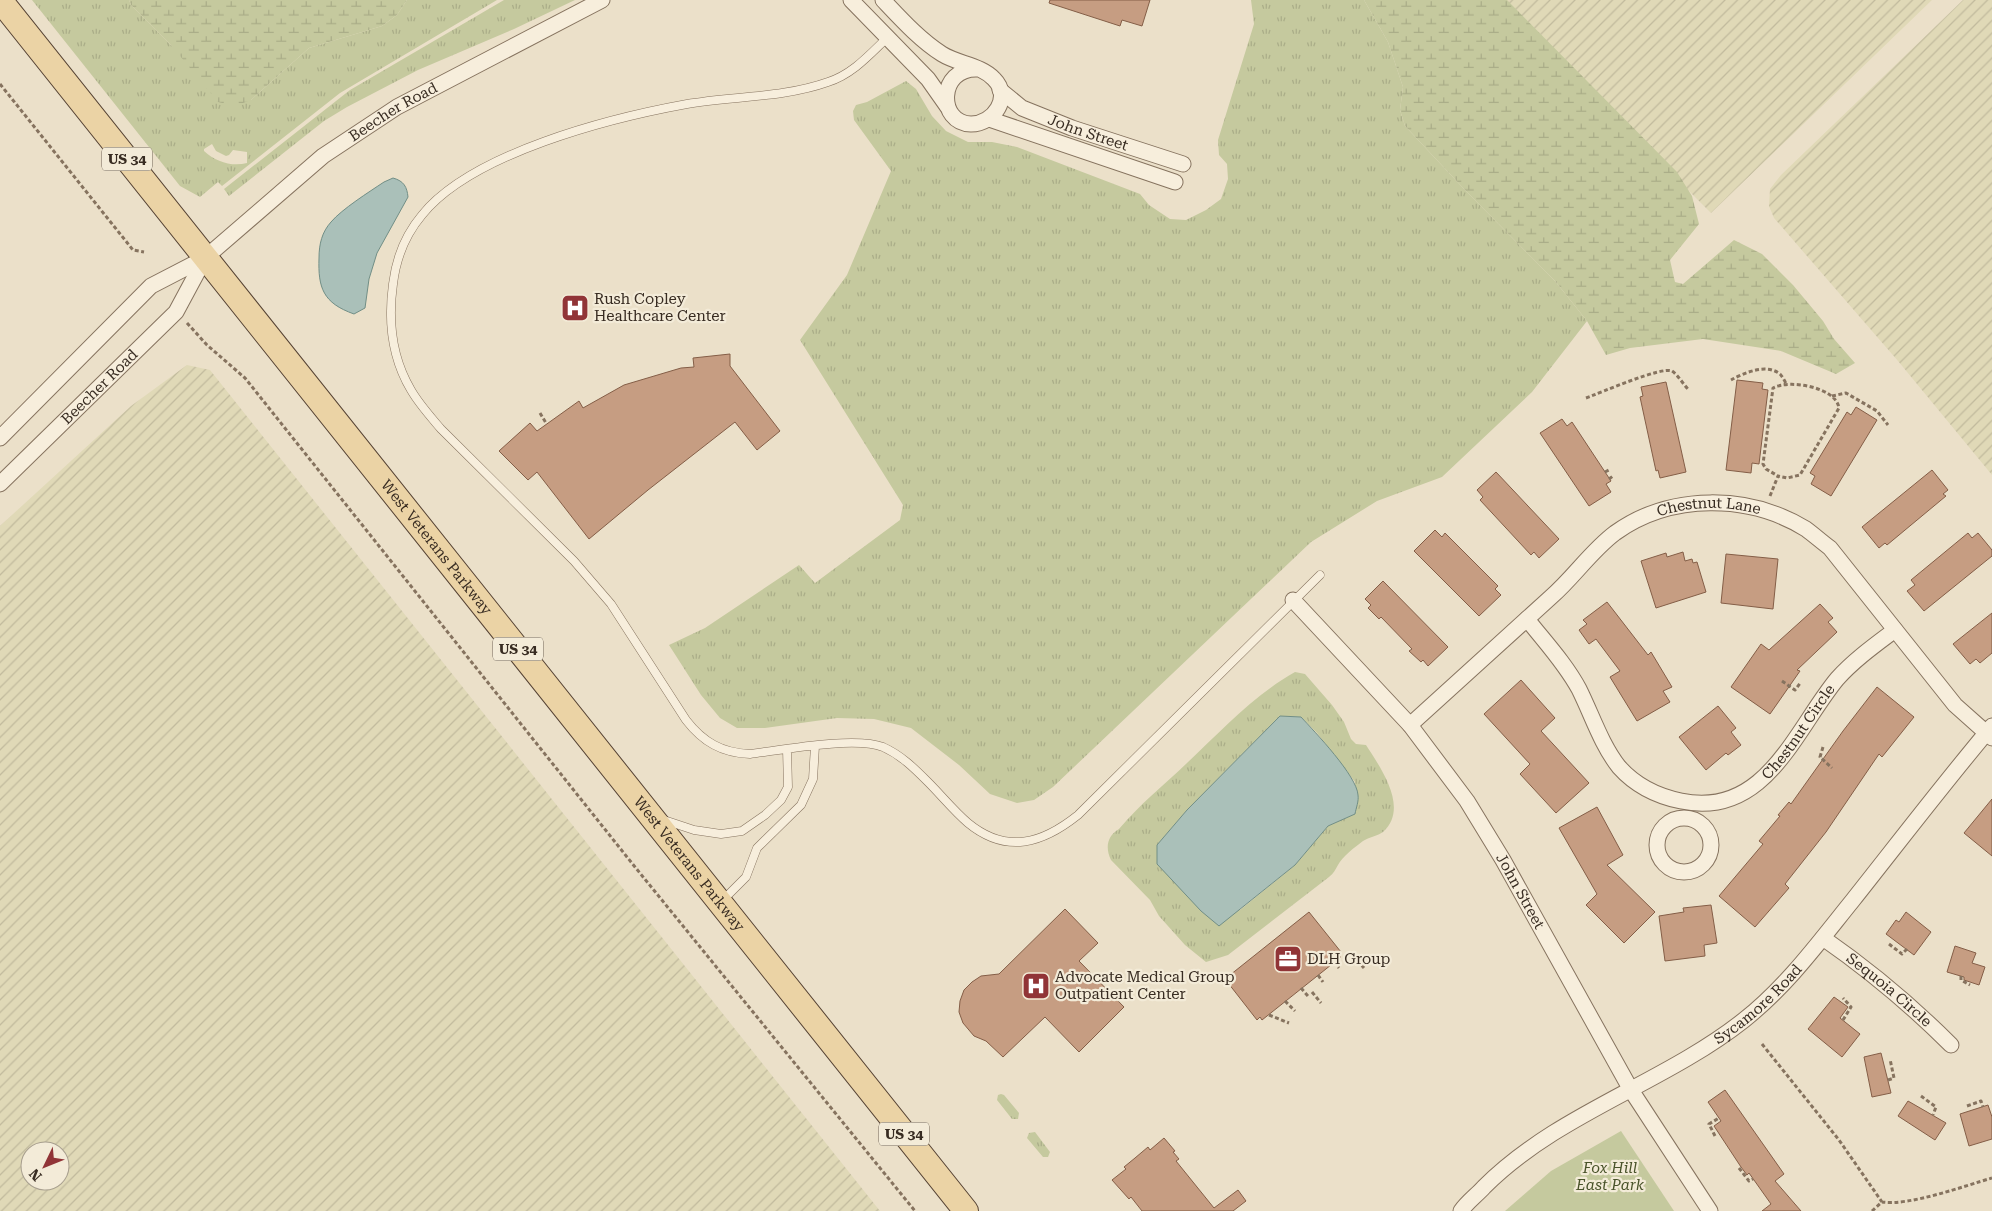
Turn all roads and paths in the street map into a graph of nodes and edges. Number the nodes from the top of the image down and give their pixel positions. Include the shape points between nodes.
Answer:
1 (0, 0) edge
2 (602, 0) edge
3 (851, 0) edge
4 (883, 0) edge
5 (904, 21) junction
6 (888, 36) junction
7 (977, 69) junction
8 (0, 84) edge
9 (1000, 90) junction
10 (951, 112) junction
11 (989, 119) junction
12 (1183, 164) dead end
13 (1175, 182) dead end
14 (144, 252) dead end
15 (205, 258) junction
16 (196, 332) dead end
17 (1730, 380) dead end
18 (1786, 384) junction
19 (1688, 389) dead end
20 (1832, 396) junction
21 (1586, 398) dead end
22 (540, 413) dead end
23 (546, 423) dead end
24 (1888, 425) dead end
25 (1, 434) edge
26 (1609, 470) dead end
27 (1605, 472) dead end
28 (1613, 476) dead end
29 (1778, 476) junction
30 (1609, 478) dead end
31 (0, 484) edge
32 (1770, 496) dead end
33 (1320, 575) dead end
34 (1293, 600) junction
35 (1527, 619) junction
36 (1895, 630) junction
37 (1782, 681) dead end
38 (1800, 682) dead end
39 (1410, 725) junction
40 (1990, 732) edge
41 (815, 746) junction
42 (1823, 747) dead end
43 (787, 749) junction
44 (1832, 768) dead end
45 (651, 816) junction
46 (720, 903) junction
47 (1823, 938) junction
48 (1889, 944) dead end
49 (1907, 949) dead end
50 (1354, 956) dead end
51 (1334, 962) dead end
52 (1339, 968) dead end
53 (1364, 968) dead end
54 (1318, 975) dead end
55 (1962, 976) dead end
56 (1323, 982) dead end
57 (1970, 985) dead end
58 (1301, 988) dead end
59 (1312, 992) dead end
60 (1308, 996) dead end
61 (1843, 998) dead end
62 (1285, 1001) dead end
63 (1321, 1003) dead end
64 (1295, 1011) dead end
65 (1268, 1015) dead end
66 (1843, 1020) dead end
67 (1289, 1023) dead end
68 (1762, 1044) dead end
69 (1951, 1045) dead end
70 (1890, 1059) dead end
71 (1888, 1080) dead end
72 (1631, 1090) junction
73 (1921, 1096) dead end
74 (1967, 1106) dead end
75 (1983, 1107) dead end
76 (1933, 1115) dead end
77 (1719, 1118) dead end
78 (1715, 1136) dead end
79 (1739, 1168) dead end
80 (1992, 1178) edge
81 (1753, 1179) dead end
82 (1882, 1202) junction
83 (915, 1211) edge
84 (966, 1211) edge
85 (1461, 1211) edge
86 (1710, 1211) edge
87 (1872, 1211) edge

1 - 15 main road, West Veterans Parkway / US 34
2 - 15 street, Beecher Road via 397,107 323,156
3 - 6 street
4 - 5 street
5 - 6 street
5 - 7 street via 942,55
6 - 10 street via 928,79
6 - 43 lane via 850,72 829,82 803,89 688,104 579,130 519,152 464,178 422,215 409,234 394,278 391,323 400,369 411,391 440,429 574,561 611,604 696,732 708,742 739,753
7 - 9 street via 996,80
7 - 10 street via 963,71 952,79 946,92
8 - 14 path via 133,250
9 - 11 street via 997,111
9 - 12 street, John Street via 1022,108
10 - 11 street via 968,124
11 - 13 street, John Street
15 - 25 street, Beecher Road via 151,286
15 - 31 street, Beecher Road via 176,312
15 - 45 main road, West Veterans Parkway / US 34
16 - 83 path via 245,378 635,867
17 - 18 path via 1756,370 1771,371 1780,374
18 - 20 path via 1822,390
18 - 29 path via 1773,388 1763,464
19 - 21 path via 1672,372 1665,370
20 - 24 path via 1846,393 1877,411
20 - 29 path via 1839,408 1800,475
22 - 23 path
26 - 27 path
28 - 30 path
29 - 32 path
33 - 34 lane
34 - 39 street, John Street
34 - 41 lane via 1078,815 1043,838 1024,843 986,835 968,823 898,754 880,746 849,743
35 - 36 street, Chestnut Lane via 1594,552 1636,520 1662,510 1712,502 1761,510 1806,530 1830,548
35 - 36 street, Chestnut Circle via 1568,669 1618,765 1636,783 1686,810 1735,796 1759,783 1778,763 1842,674
35 - 39 street, Chestnut Lane
36 - 40 street, Chestnut Lane via 1955,704
37 - 38 path via 1795,690
39 - 72 street, John Street via 1467,801 1503,860
40 - 47 street, Sycamore Road
41 - 43 lane
41 - 46 lane via 813,779 801,805 757,848 746,877
42 - 44 path via 1820,757
43 - 45 lane via 788,787 781,800 742,832 721,834 694,830
45 - 46 main road, West Veterans Parkway / US 34
46 - 84 main road, West Veterans Parkway / US 34
47 - 69 street, Sequoia Circle via 1917,1010
47 - 72 street, Sycamore Road via 1793,975 1744,1020
48 - 49 path via 1902,954
50 - 53 path
51 - 52 path
54 - 56 path
55 - 57 path via 1961,980
58 - 60 path
59 - 63 path
61 - 66 path via 1851,1010
62 - 64 path
65 - 67 path
68 - 82 path via 1839,1140
70 - 71 path via 1894,1078
72 - 85 street, Sycamore Road via 1528,1150 1495,1176
72 - 86 street, John Street
73 - 76 path via 1936,1107
74 - 75 path via 1981,1102
77 - 78 path via 1709,1124
79 - 81 path via 1746,1180
80 - 82 path via 1936,1194
82 - 87 path

